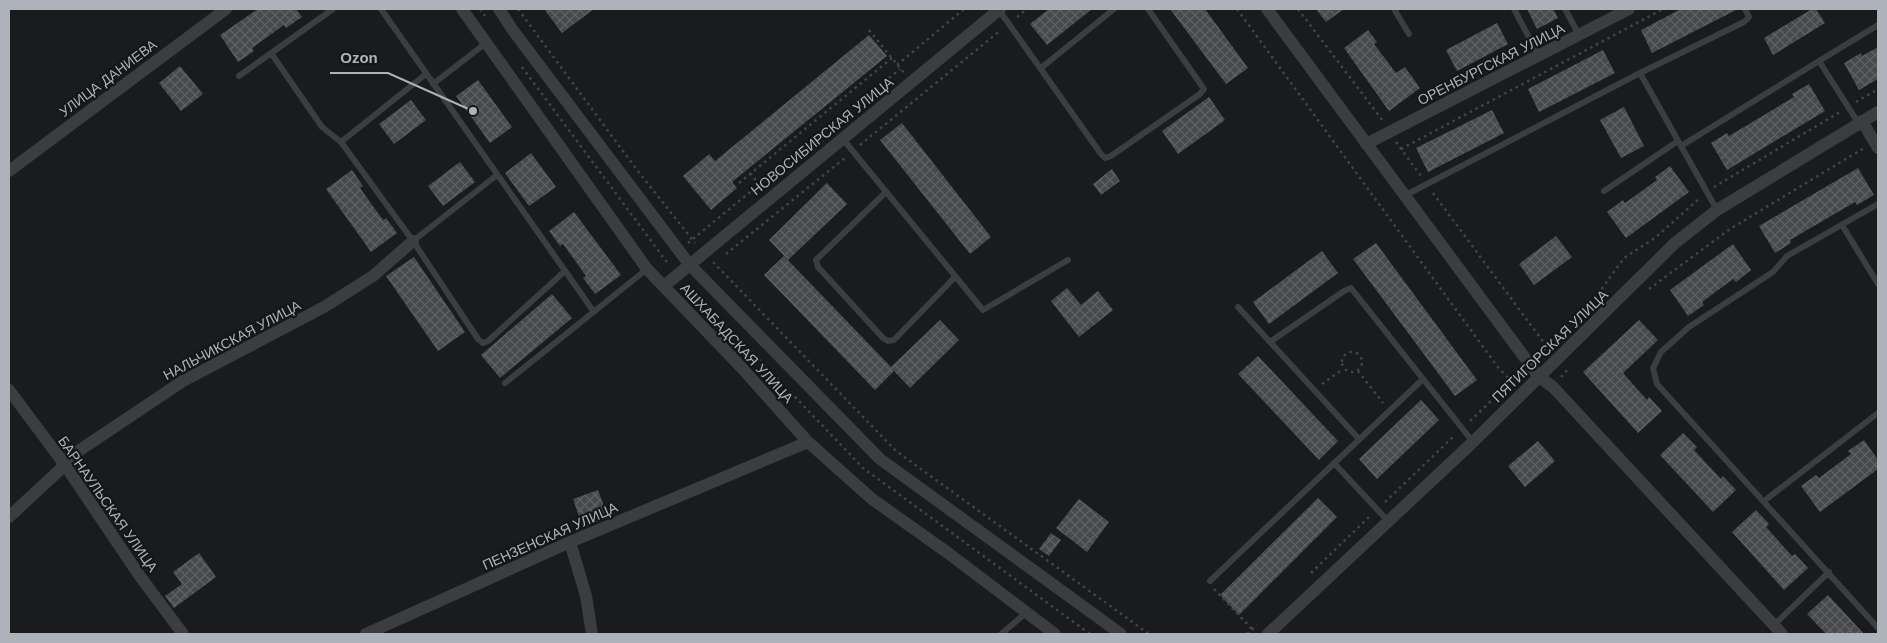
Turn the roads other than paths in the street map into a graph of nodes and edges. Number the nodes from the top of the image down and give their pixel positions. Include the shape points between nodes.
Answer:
1 (226, 9) edge
2 (333, 9) edge
3 (381, 9) edge
4 (462, 9) edge
5 (499, 9) edge
6 (999, 9) edge
7 (1114, 9) edge
8 (1148, 9) edge
9 (1267, 9) edge
10 (1394, 9) edge
11 (1514, 9) edge
12 (1565, 9) edge
13 (1629, 9) edge
14 (1745, 9) edge
15 (1878, 25) edge
16 (1410, 34) dead end
17 (1579, 34) junction
18 (486, 43) junction
19 (271, 53) junction
20 (1538, 56) junction
21 (1819, 61) junction
22 (1041, 68) junction
23 (1640, 73) junction
24 (426, 74) junction
25 (239, 76) dead end
26 (433, 84) junction
27 (1878, 112) edge
28 (1860, 122) junction
29 (842, 138) junction
30 (341, 142) junction
31 (1680, 143) junction
32 (1366, 144) junction
33 (1876, 145) edge
34 (9, 171) edge
35 (497, 175) junction
36 (1604, 191) dead end
37 (886, 192) junction
38 (1404, 196) junction
39 (1878, 204) edge
40 (1717, 210) junction
41 (1842, 225) junction
42 (413, 241) junction
43 (1068, 260) dead end
44 (689, 264) junction
45 (647, 269) junction
46 (566, 271) junction
47 (955, 277) junction
48 (1878, 284) edge
49 (664, 286) junction
50 (1238, 307) dead end
51 (594, 312) junction
52 (1270, 342) junction
53 (1538, 377) junction
54 (1423, 379) junction
55 (505, 383) dead end
56 (9, 390) edge
57 (1878, 413) edge
58 (1359, 439) junction
59 (808, 442) junction
60 (1472, 442) junction
61 (64, 463) junction
62 (1334, 463) junction
63 (1764, 501) junction
64 (9, 517) edge
65 (1388, 521) junction
66 (570, 542) junction
67 (1829, 572) junction
68 (1210, 581) road end
69 (1026, 612) junction
70 (1878, 628) edge
71 (1778, 630) edge
72 (184, 634) edge
73 (366, 634) edge
74 (592, 634) edge
75 (1001, 634) edge
76 (1055, 634) edge
77 (1121, 634) edge
78 (1268, 634) edge

1 - 34 street, УЛИЦА ДАНИЕВА
2 - 19 lane
3 - 24 lane
4 - 18 street, АШХАБАДСКАЯ УЛИЦА
5 - 44 street
6 - 22 lane
6 - 29 street, НОВОСИБИРСКАЯ УЛИЦА
7 - 22 lane
8 - 22 lane via 1204,89 1111,156 1105,158 1101,154
9 - 32 street
10 - 16 lane
11 - 20 lane
12 - 17 lane
13 - 17 street, ОРЕНБУРГСКАЯ УЛИЦА
14 - 23 lane via 1749,17 1744,22
15 - 21 lane
17 - 20 street, ОРЕНБУРГСКАЯ УЛИЦА
18 - 26 lane
18 - 45 street, АШХАБАДСКАЯ УЛИЦА
19 - 25 lane
19 - 30 lane via 322,127
20 - 32 street, ОРЕНБУРГСКАЯ УЛИЦА
21 - 28 lane
21 - 31 lane
23 - 31 lane
23 - 38 lane
24 - 26 lane
24 - 30 lane
26 - 35 lane
27 - 28 street, ПЯТИГОРСКАЯ УЛИЦА
28 - 33 street
28 - 40 street, ПЯТИГОРСКАЯ УЛИЦА
29 - 37 lane
29 - 44 street, НОВОСИБИРСКАЯ УЛИЦА
30 - 42 lane
31 - 36 lane
31 - 40 lane
32 - 38 street
35 - 42 lane
35 - 46 lane
37 - 47 lane
37 - 47 lane via 816,260 818,267 888,341 894,340
38 - 53 street
39 - 41 lane
40 - 53 street, ПЯТИГОРСКАЯ УЛИЦА via 1676,243
41 - 48 lane
41 - 63 lane via 1787,256 1773,272 1689,327 1661,352 1653,368 1657,384
42 - 46 lane via 483,343
42 - 61 street, НАЛЬЧИКСКАЯ УЛИЦА via 373,276 340,297 183,381
43 - 47 lane via 983,310
44 - 49 street, НОВОСИБИРСКАЯ УЛИЦА
44 - 77 street via 880,459
45 - 49 street, АШХАБАДСКАЯ УЛИЦА
45 - 51 lane
46 - 51 lane
49 - 59 street, АШХАБАДСКАЯ УЛИЦА
50 - 52 lane
51 - 55 lane
52 - 54 lane via 1351,288
52 - 58 lane
53 - 60 street, ПЯТИГОРСКАЯ УЛИЦА
53 - 71 street via 1553,387
54 - 58 lane
54 - 60 lane
56 - 61 street, БАРНАУЛЬСКАЯ УЛИЦА
57 - 63 lane
58 - 62 lane
59 - 66 street, ПЕНЗЕНСКАЯ УЛИЦА
59 - 69 street, АШХАБАДСКАЯ УЛИЦА via 872,499
60 - 65 street, ПЯТИГОРСКАЯ УЛИЦА
61 - 64 street, НАЛЬЧИКСКАЯ УЛИЦА
61 - 72 street, БАРНАУЛЬСКАЯ УЛИЦА via 138,575
62 - 65 lane
62 - 68 lane
63 - 67 lane
65 - 78 street, ПЯТИГОРСКАЯ УЛИЦА
66 - 73 street, ПЕНЗЕНСКАЯ УЛИЦА
66 - 74 street via 586,596
67 - 70 lane
67 - 71 lane
69 - 75 lane
69 - 76 street, АШХАБАДСКАЯ УЛИЦА

